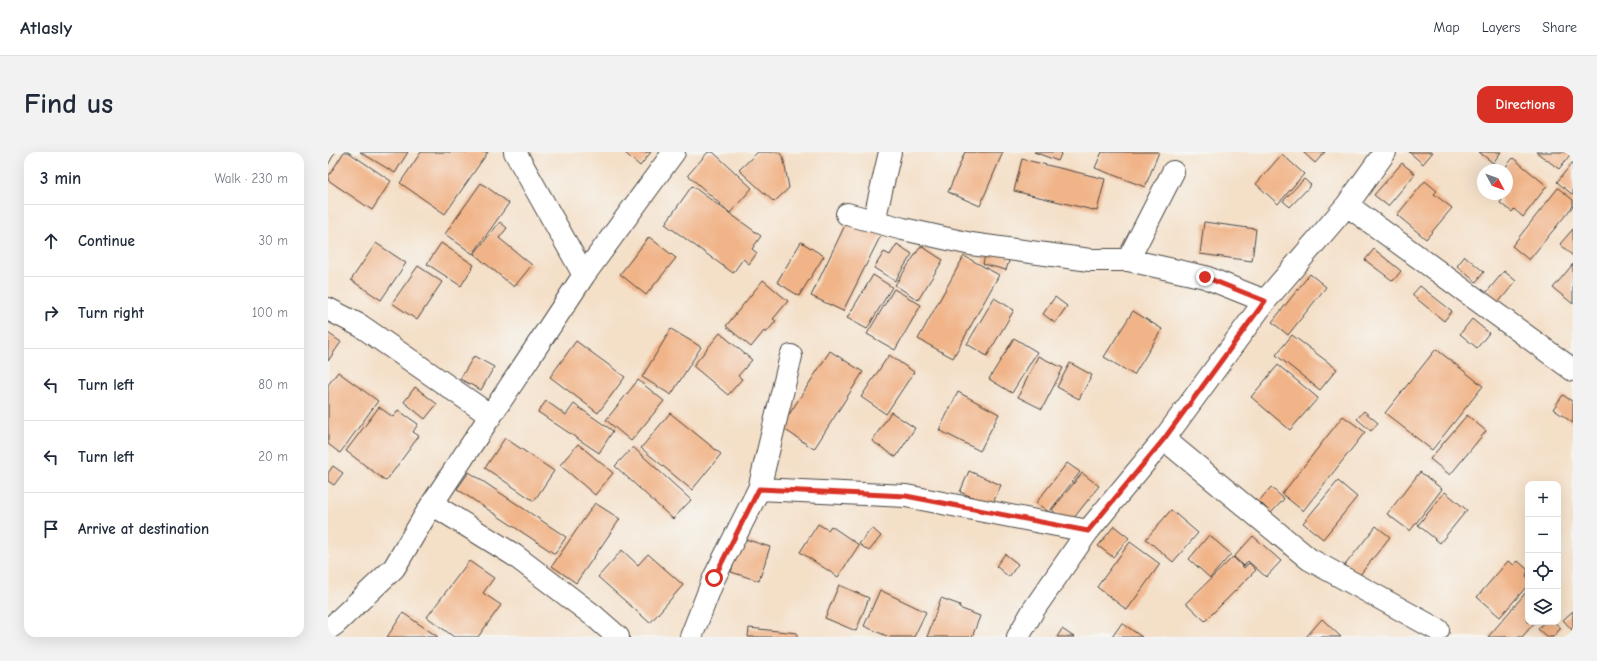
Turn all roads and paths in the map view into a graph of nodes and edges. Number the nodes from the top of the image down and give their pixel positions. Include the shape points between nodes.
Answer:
1 (516, 152) edge
2 (674, 152) edge
3 (890, 152) edge
4 (1385, 152) edge
5 (1173, 172) dead end
6 (1347, 205) junction
7 (847, 214) dead end
8 (874, 222) junction
9 (1128, 260) junction
10 (584, 275) junction
11 (1265, 301) junction
12 (328, 309) edge
13 (791, 356) dead end
14 (1573, 370) edge
15 (491, 416) junction
16 (1164, 439) junction
17 (759, 489) junction
18 (432, 504) junction
19 (1088, 531) junction
20 (328, 629) edge
21 (1438, 630) dead end
22 (618, 637) edge
23 (691, 637) edge
24 (1018, 637) edge

1 - 10 street
2 - 10 street
3 - 8 street
4 - 6 street
5 - 9 street
6 - 11 street
6 - 14 street
7 - 8 street
8 - 9 street via 971,244 1090,260
9 - 11 street via 1205,277
10 - 15 street
11 - 16 street
12 - 15 street via 361,326
13 - 17 street
15 - 18 street
16 - 19 street
16 - 21 street via 1309,559
17 - 19 street via 906,496
17 - 23 street via 714,578
18 - 20 street via 394,568
18 - 22 street via 514,554
19 - 24 street via 1034,609

